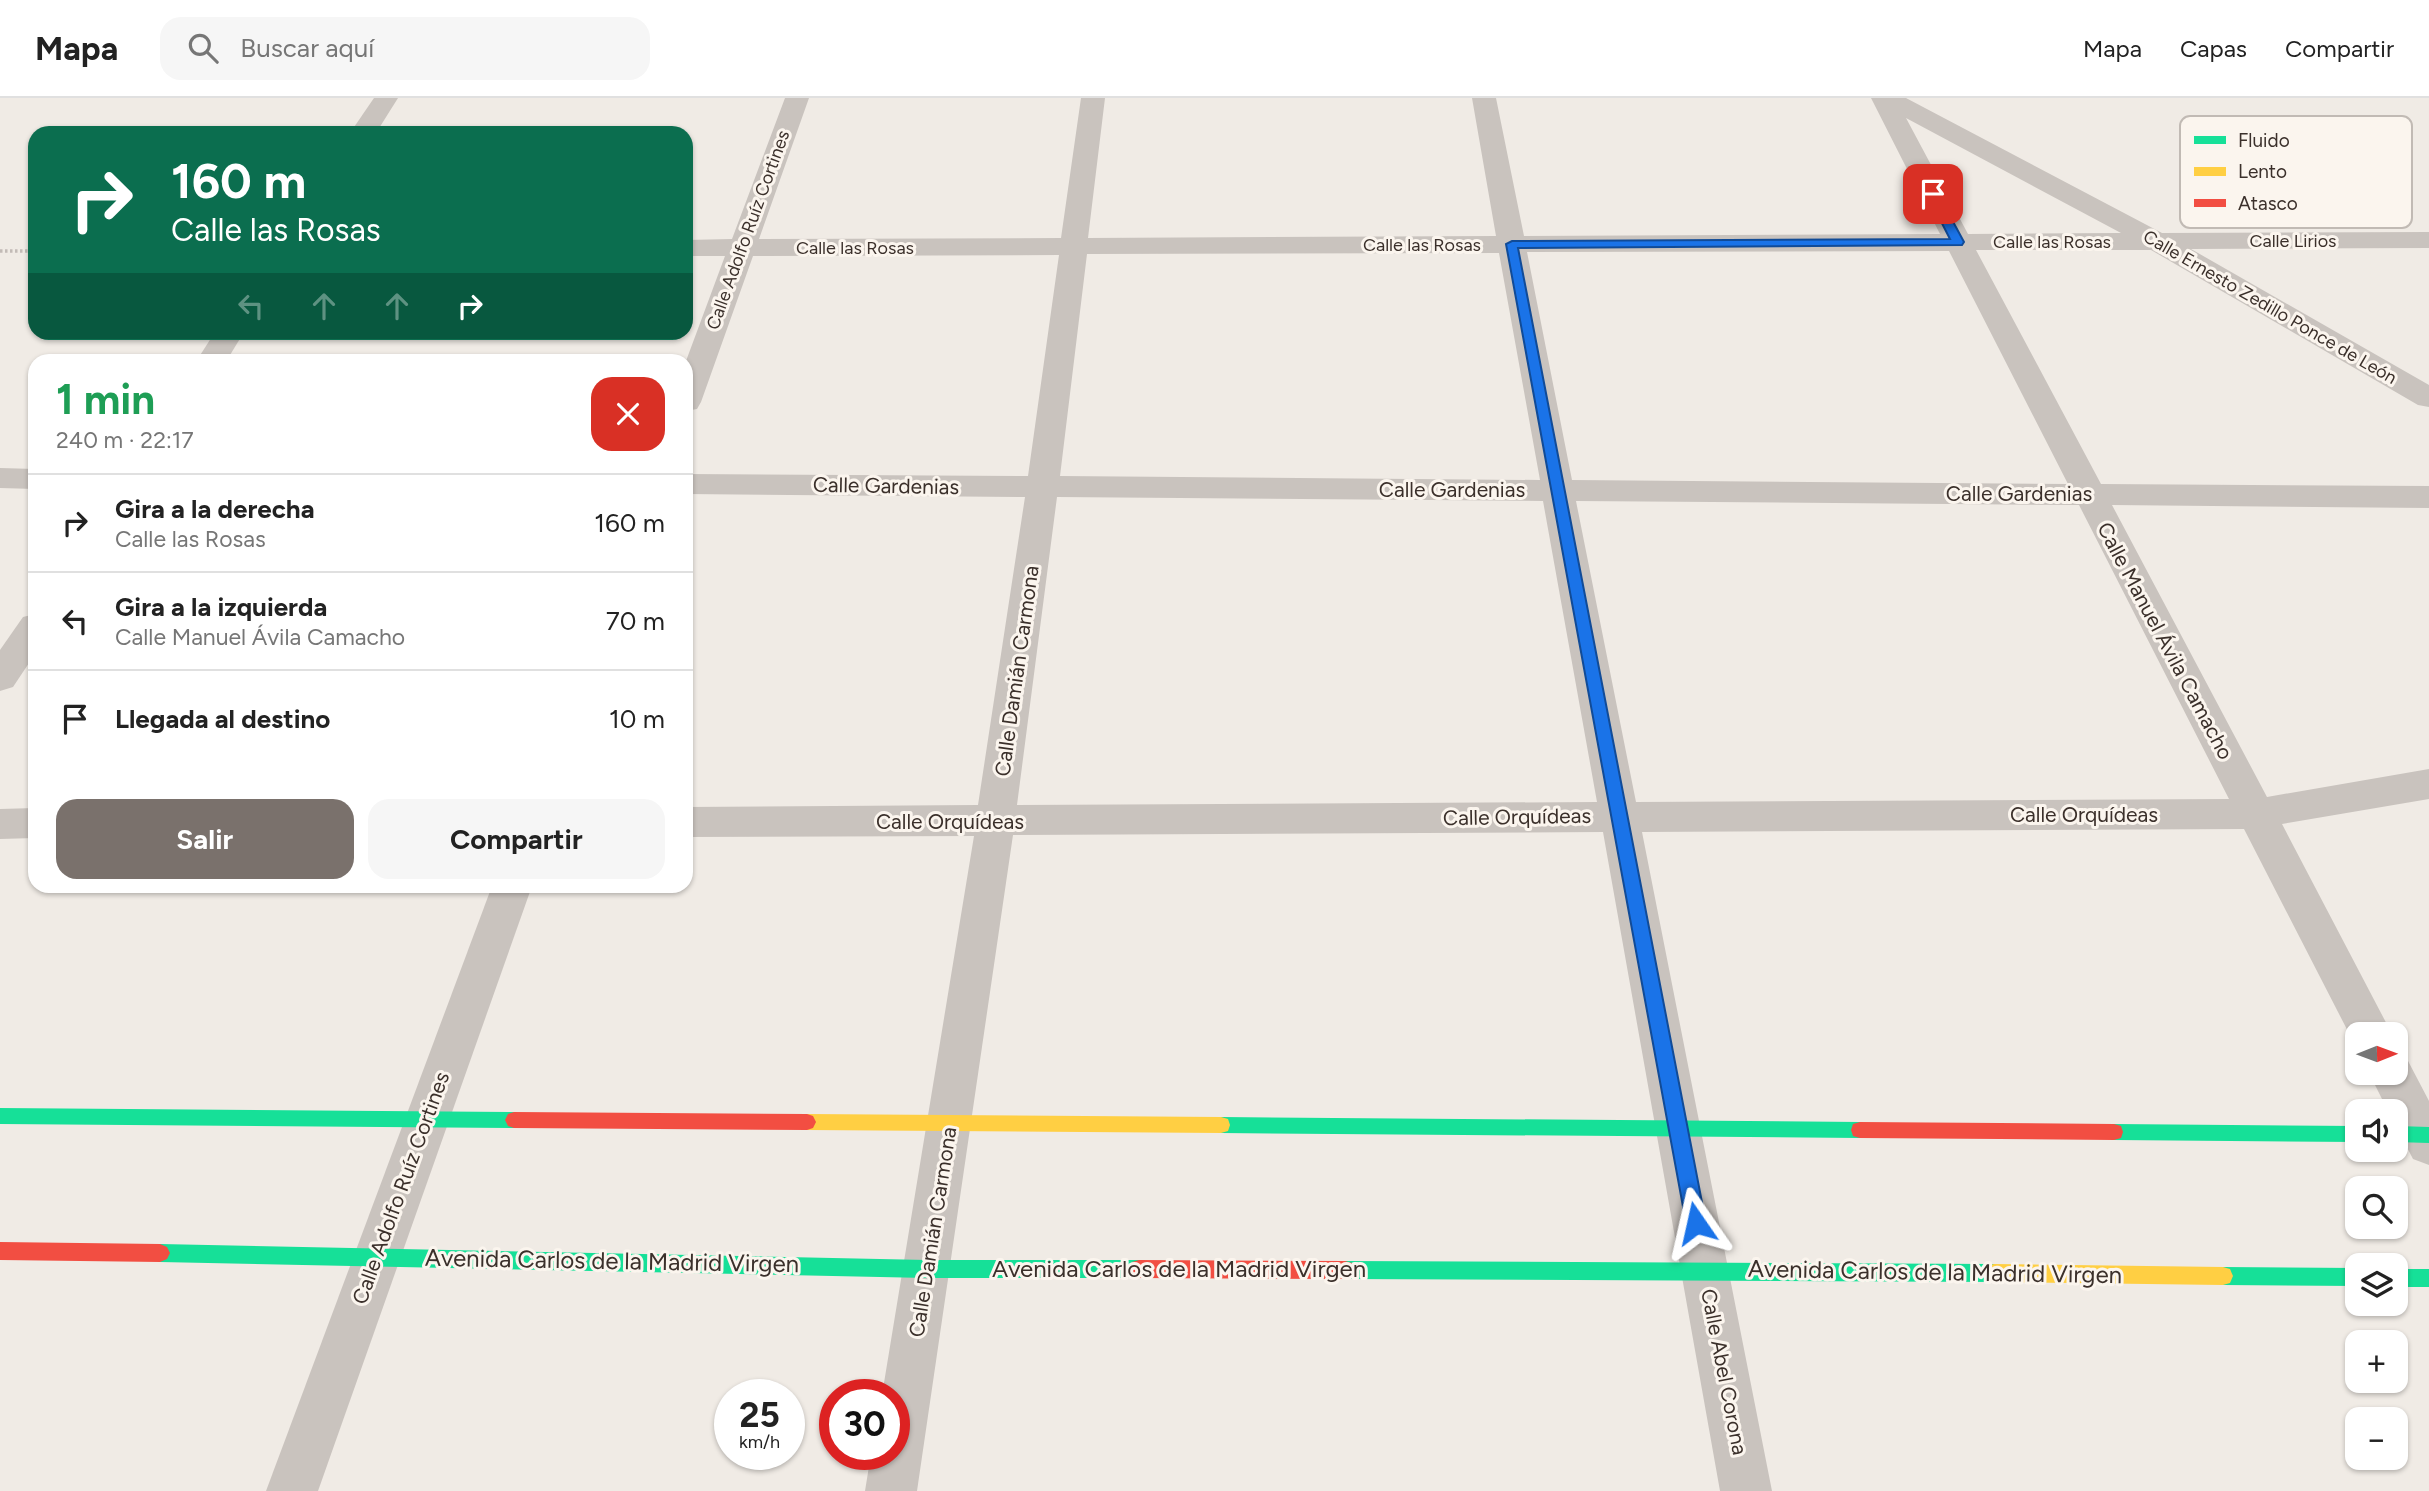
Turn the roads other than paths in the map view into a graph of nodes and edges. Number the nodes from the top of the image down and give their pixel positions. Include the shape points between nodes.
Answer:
1 (386, 98) edge
2 (797, 98) edge
3 (1093, 98) edge
4 (1485, 98) edge
5 (1885, 98) edge
6 (368, 126) edge
7 (2429, 240) edge
8 (1958, 242) junction
9 (2158, 242) junction
10 (1512, 244) junction
11 (693, 248) edge
12 (742, 248) junction
13 (1072, 248) junction
14 (693, 383) edge
15 (2429, 398) edge
16 (0, 478) edge
17 (28, 479) edge
18 (693, 484) edge
19 (1043, 488) junction
20 (1558, 490) junction
21 (2089, 494) junction
22 (2429, 497) edge
23 (28, 636) edge
24 (0, 678) edge
25 (2429, 785) edge
26 (2256, 814) junction
27 (1619, 817) junction
28 (693, 822) edge
29 (995, 822) junction
30 (28, 823) edge
31 (0, 824) edge
32 (509, 893) edge
33 (2365, 1022) edge
34 (2396, 1085) edge
35 (0, 1116) edge
36 (426, 1120) junction
37 (951, 1122) junction
38 (1678, 1129) junction
39 (2345, 1134) edge
40 (2419, 1137) edge
41 (0, 1251) edge
42 (377, 1256) junction
43 (927, 1269) junction
44 (1705, 1270) junction
45 (2345, 1277) edge
46 (2408, 1278) edge
47 (2429, 1278) edge
48 (292, 1491) edge
49 (891, 1491) edge
50 (1746, 1491) edge

1 - 6 street
2 - 12 street, Calle Adolfo Ruíz Cortines
3 - 13 street, Calle Damián Carmona
4 - 10 street, Calle Abel Corona
5 - 8 street, Calle Manuel Ávila Camacho
5 - 9 street, Calle Ernesto Zedillo Ponce de León
7 - 9 street, Calle Lirios
8 - 9 street, Calle las Rosas
8 - 10 street, Calle las Rosas
8 - 21 street, Calle Manuel Ávila Camacho
9 - 15 street, Calle Ernesto Zedillo Ponce de León
10 - 13 street, Calle las Rosas
10 - 20 street, Calle Abel Corona
11 - 12 street, Calle las Rosas
12 - 13 street, Calle las Rosas
12 - 14 street, Calle Adolfo Ruíz Cortines
13 - 19 street, Calle Damián Carmona
16 - 17 street
18 - 19 street, Calle Gardenias
19 - 20 street, Calle Gardenias
19 - 29 street, Calle Damián Carmona
20 - 21 street, Calle Gardenias
20 - 27 street, Calle Abel Corona
21 - 22 street, Calle Gardenias
21 - 26 street, Calle Manuel Ávila Camacho
23 - 24 street
25 - 26 street, Calle Orquídeas
26 - 27 street, Calle Orquídeas
26 - 33 street, Calle Manuel Ávila Camacho
27 - 29 street, Calle Orquídeas
27 - 38 street, Calle Abel Corona
28 - 29 street, Calle Orquídeas
29 - 37 street, Calle Damián Carmona
30 - 31 street
32 - 36 street, Calle Adolfo Ruíz Cortines
34 - 40 street
35 - 36 street
36 - 37 street
36 - 42 street, Calle Adolfo Ruíz Cortines
37 - 38 street
37 - 43 street, Calle Damián Carmona
38 - 39 street
38 - 44 street, Calle Abel Corona
41 - 42 street, Avenida Carlos de la Madrid Virgen
42 - 43 street, Avenida Carlos de la Madrid Virgen
42 - 48 street, Calle Adolfo Ruíz Cortines
43 - 44 street, Avenida Carlos de la Madrid Virgen
43 - 49 street, Calle Damián Carmona
44 - 45 street, Avenida Carlos de la Madrid Virgen
44 - 50 street, Calle Abel Corona
46 - 47 street

